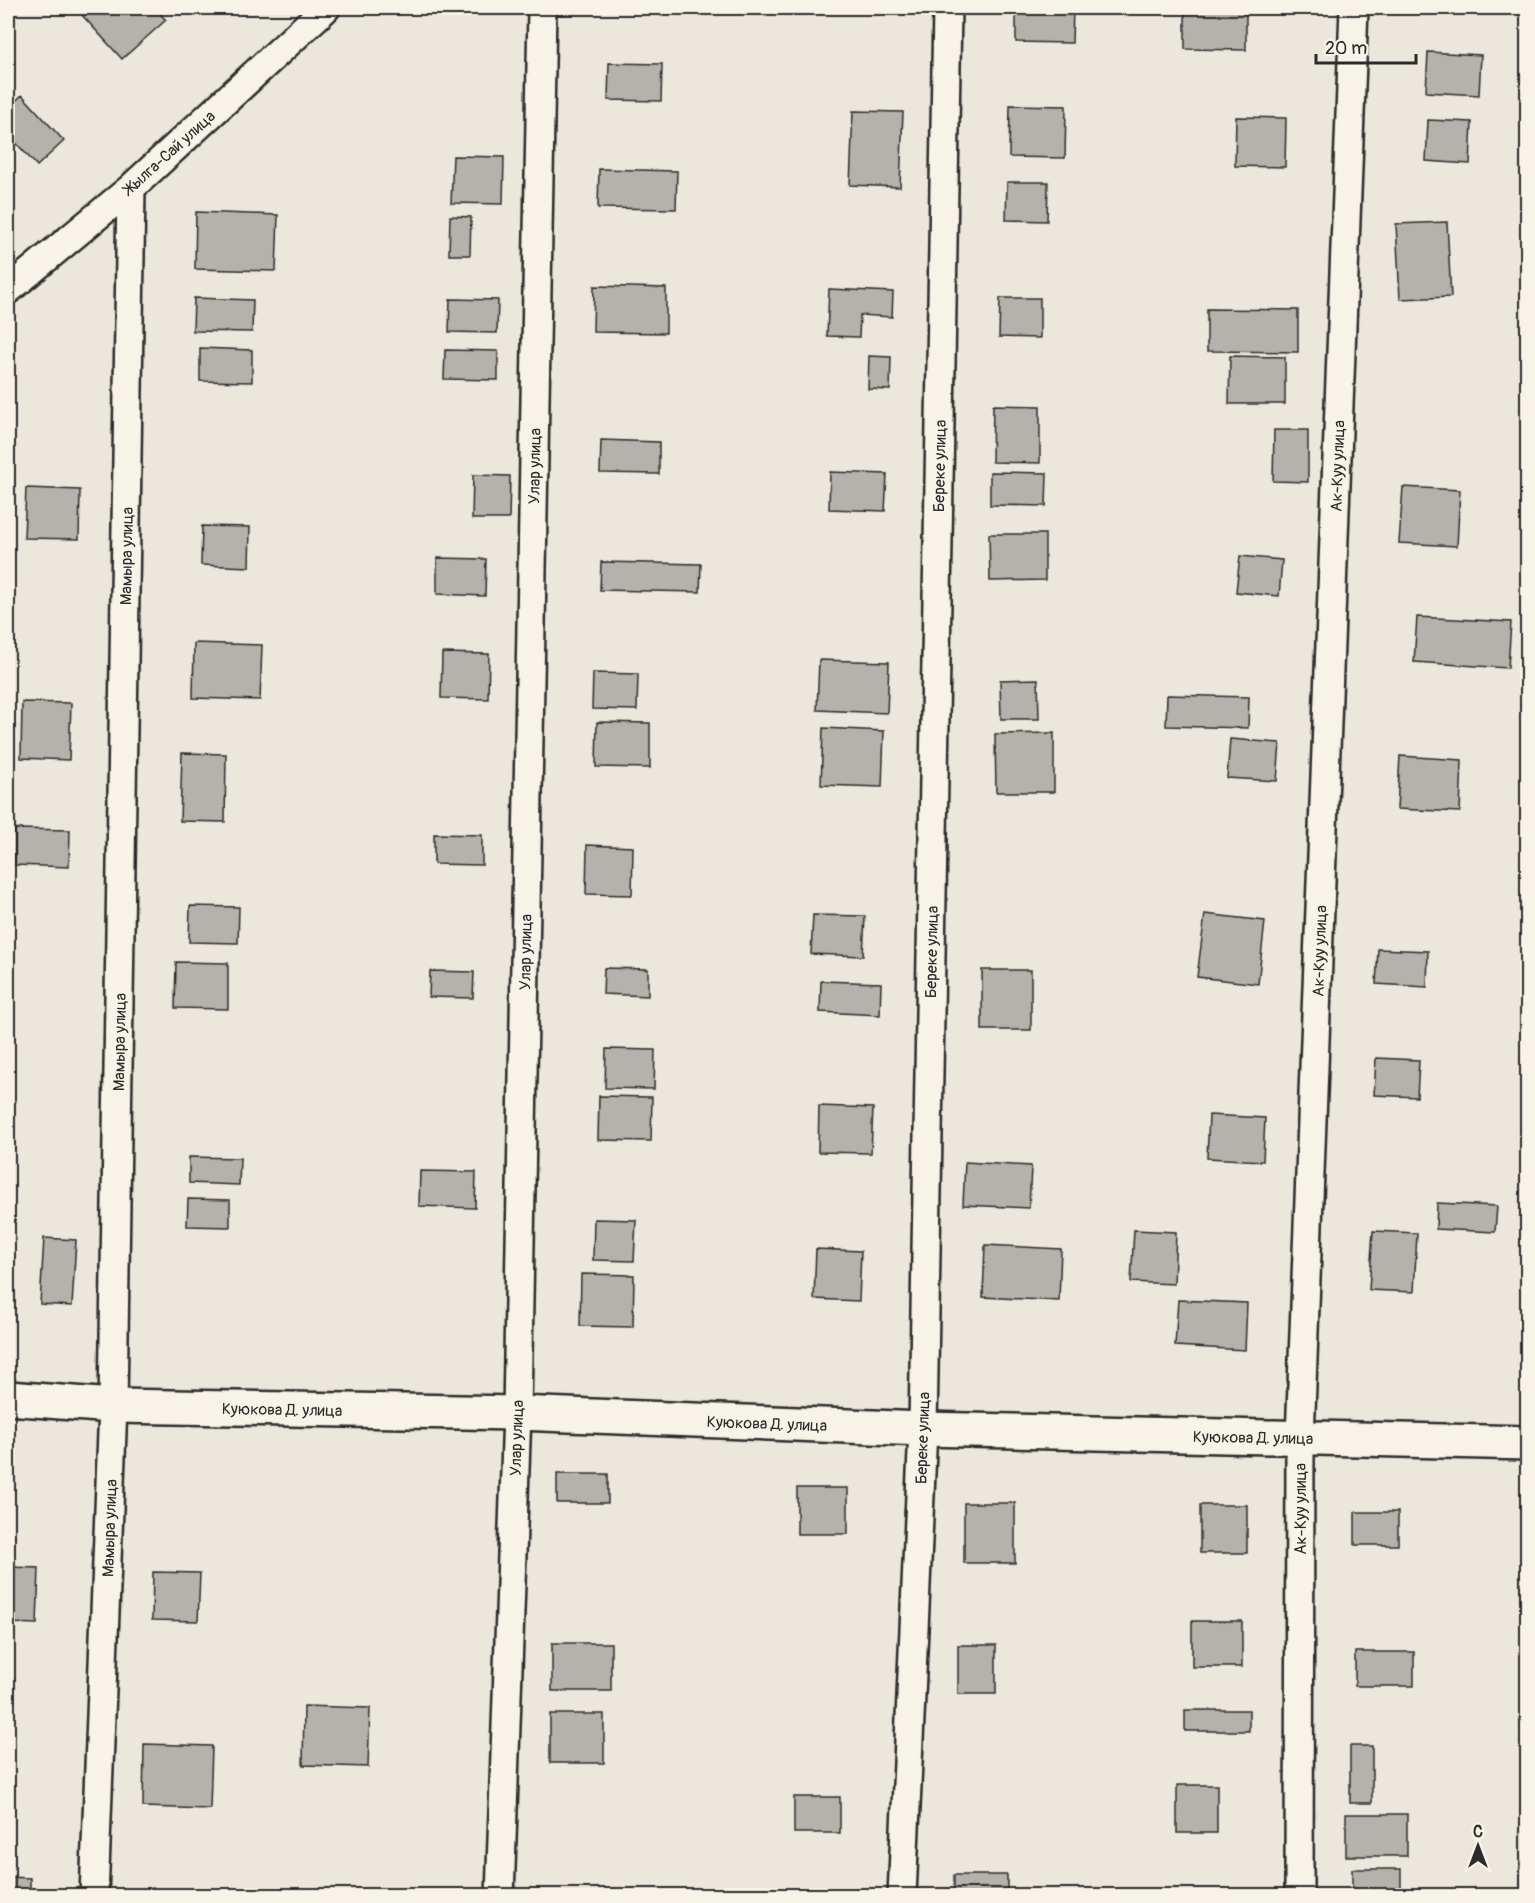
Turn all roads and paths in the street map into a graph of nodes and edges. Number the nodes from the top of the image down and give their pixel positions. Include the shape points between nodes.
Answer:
1 (326, 8) edge
2 (542, 8) edge
3 (947, 8) edge
4 (1354, 8) edge
5 (131, 188) junction
6 (8, 290) edge
7 (8, 1398) edge
8 (113, 1406) junction
9 (517, 1413) junction
10 (923, 1429) junction
11 (1300, 1438) junction
12 (1527, 1443) edge
13 (94, 1896) edge
14 (500, 1896) edge
15 (902, 1896) edge
16 (1299, 1896) edge

1 - 5 street, Жылга-Сай улица
2 - 9 street, Улар улица
3 - 10 street, Береке улица
4 - 11 street, Ак-Куу улица
5 - 6 street, Жылга-Сай улица
5 - 8 street, Мамыра улица
7 - 8 street, Куюкова Д. улица
8 - 9 street, Куюкова Д. улица
8 - 13 street, Мамыра улица
9 - 10 street, Куюкова Д. улица
9 - 14 street, Улар улица
10 - 11 street, Куюкова Д. улица
10 - 15 street, Береке улица
11 - 12 street, Куюкова Д. улица
11 - 16 street, Ак-Куу улица

